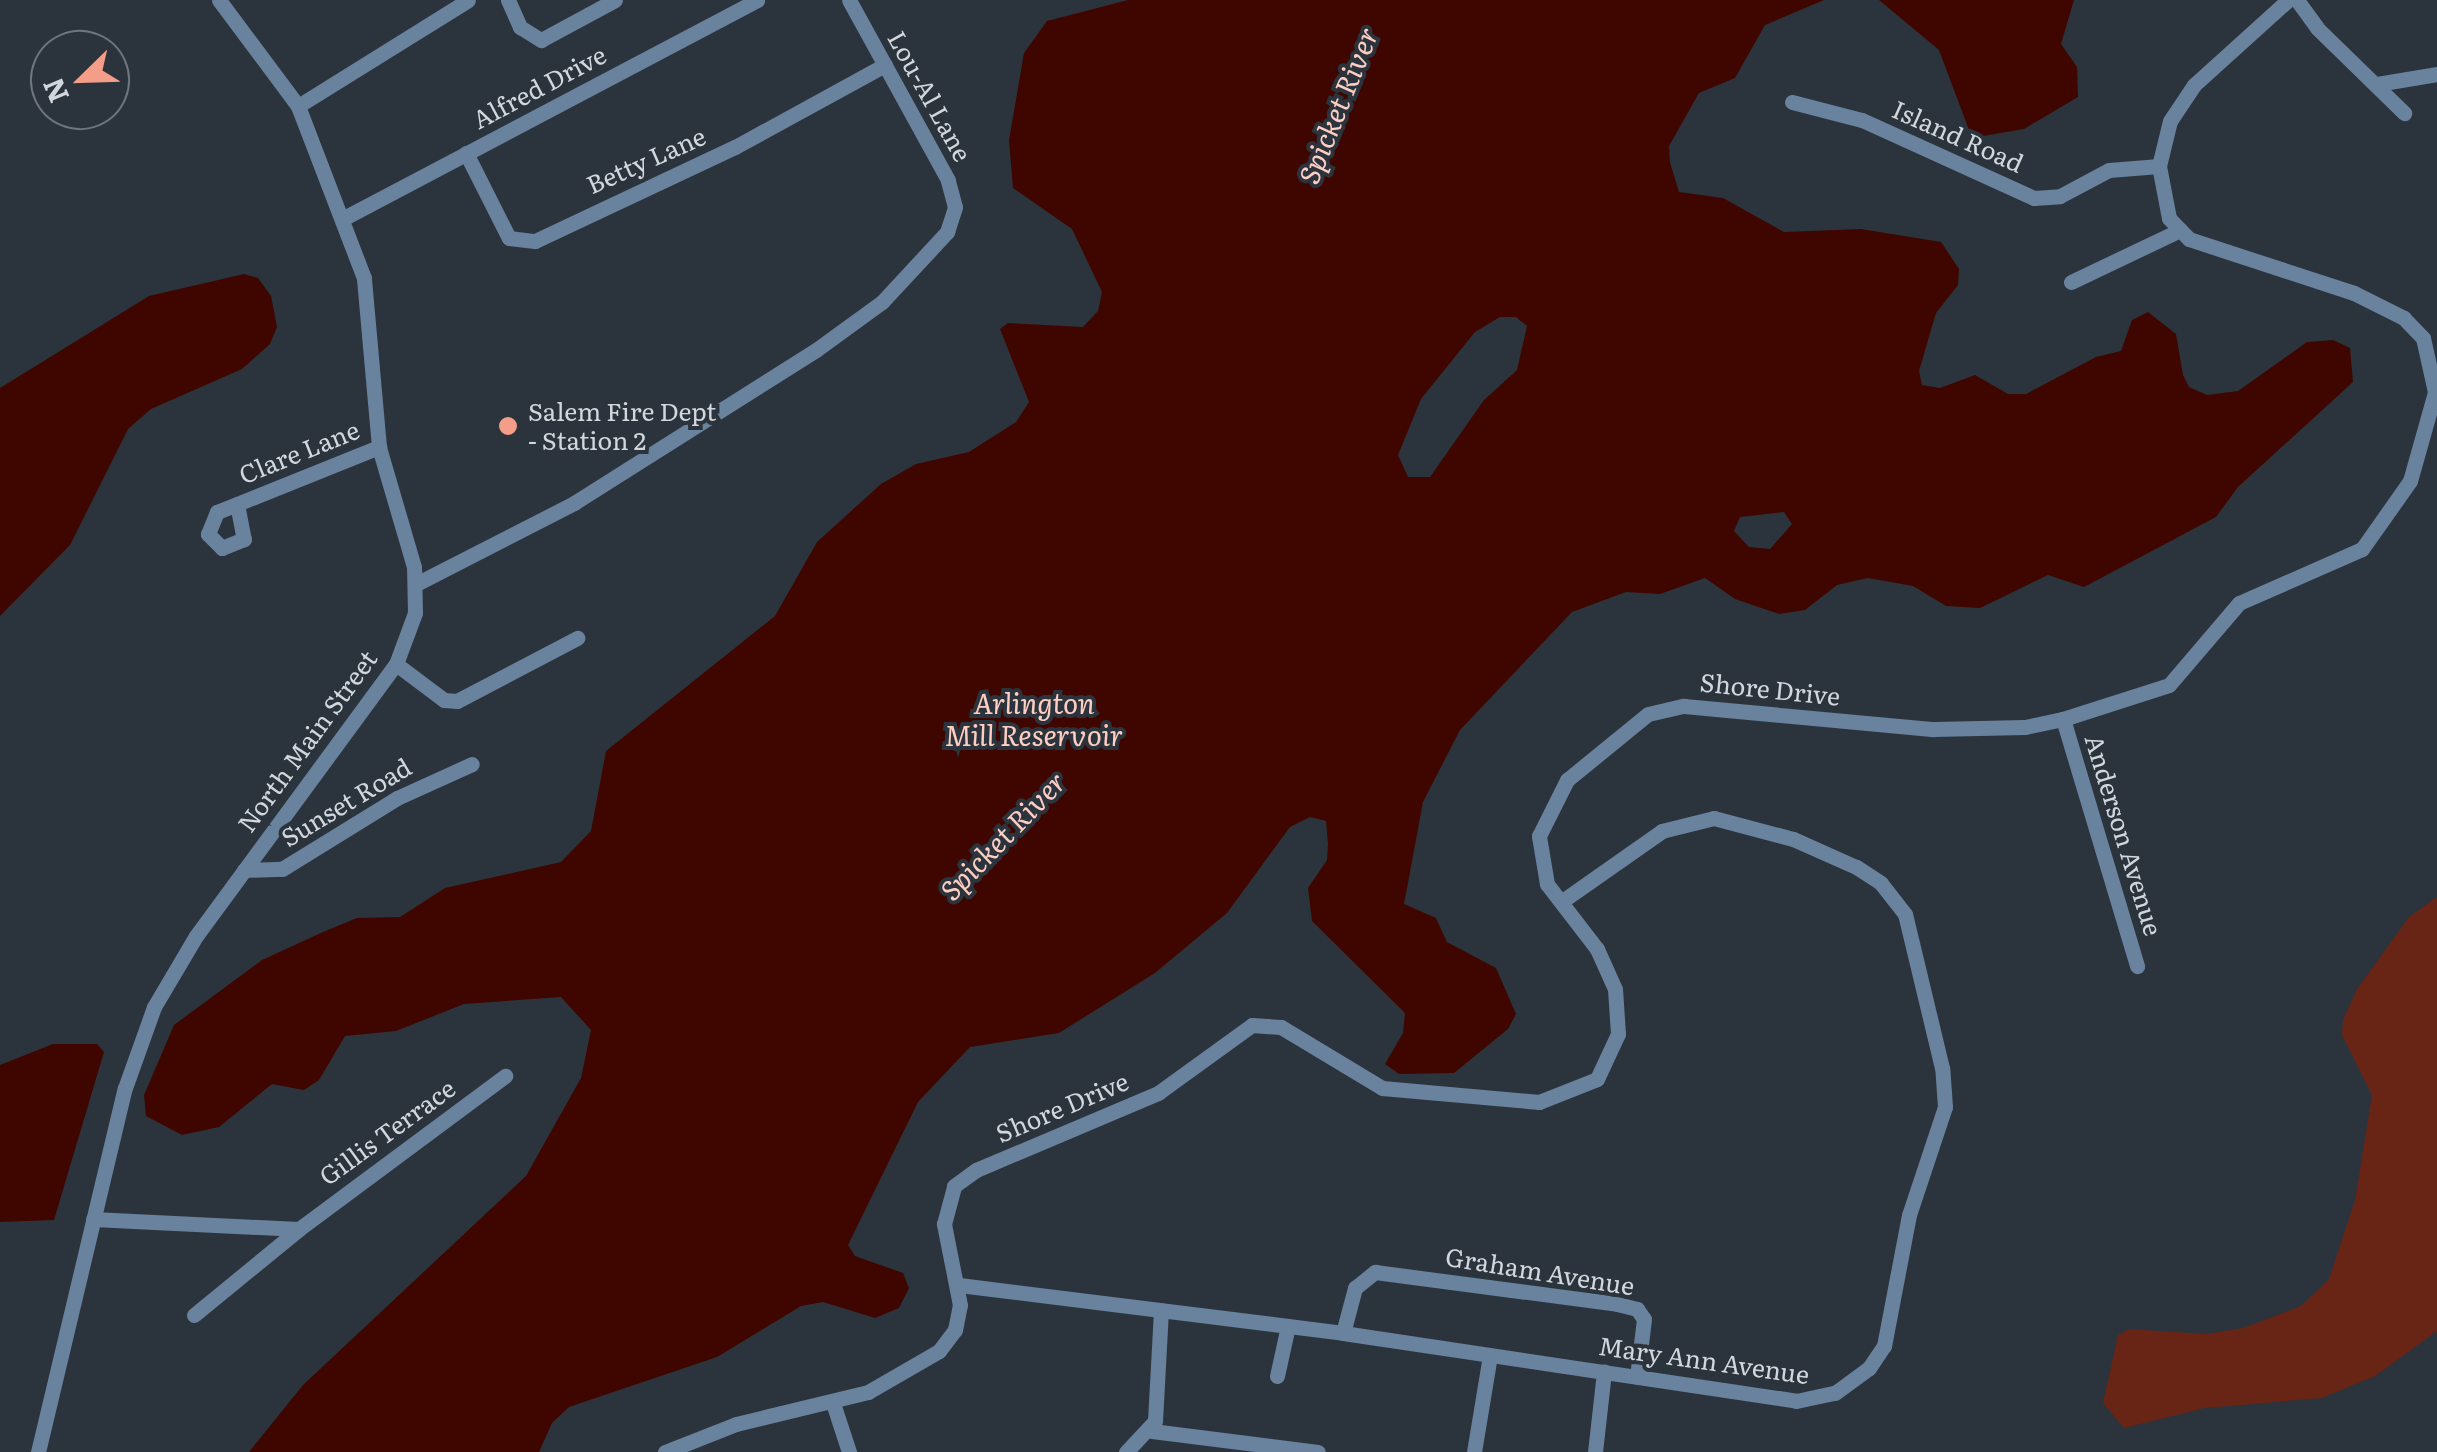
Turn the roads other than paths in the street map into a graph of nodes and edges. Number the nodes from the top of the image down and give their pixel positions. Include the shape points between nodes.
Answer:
1 (468, 0) edge
2 (508, 0) edge
3 (615, 0) edge
4 (757, 0) edge
5 (2288, 0) edge
6 (2297, 0) edge
7 (222, 1) edge
8 (855, 2) edge
9 (884, 65) junction
10 (2437, 74) edge
11 (2377, 84) junction
12 (1792, 102) dead end
13 (298, 106) junction
14 (2404, 113) dead end
15 (466, 153) junction
16 (2159, 166) junction
17 (344, 218) junction
18 (2180, 230) junction
19 (2071, 282) dead end
20 (379, 447) junction
21 (238, 504) dead end
22 (416, 584) junction
23 (577, 638) dead end
24 (396, 664) junction
25 (2063, 719) junction
26 (472, 764) dead end
27 (244, 870) junction
28 (1561, 902) junction
29 (2137, 966) dead end
30 (505, 1076) dead end
31 (93, 1219) junction
32 (299, 1228) junction
33 (959, 1285) junction
34 (1160, 1310) junction
35 (194, 1315) dead end
36 (1288, 1326) junction
37 (1344, 1333) junction
38 (1490, 1355) junction
39 (1604, 1372) junction
40 (1277, 1376) dead end
41 (1638, 1377) junction
42 (833, 1403) junction
43 (1152, 1432) junction
44 (38, 1452) edge
45 (665, 1452) edge
46 (850, 1452) edge
47 (1126, 1452) edge
48 (1318, 1452) edge
49 (1474, 1452) edge
50 (1595, 1452) edge

1 - 13 street
2 - 3 street via 520,27 541,40
4 - 15 street, Alfred Drive
5 - 16 street via 2194,85 2170,121
6 - 11 street
7 - 13 street, North Main Street
8 - 9 street, Lou-Al Lane
9 - 15 street, Betty Lane via 735,148 535,241 510,238
9 - 22 street, Lou-Al Lane via 948,180 953,220 911,274 827,342 574,503
10 - 11 street
11 - 14 street
12 - 16 street, Island Road via 1862,120 2034,198 2060,196 2109,170
13 - 17 street, North Main Street
15 - 17 street, Alfred Drive
16 - 18 street via 2169,218
17 - 20 street, North Main Street via 372,320
18 - 19 street
18 - 25 street, Shore Drive via 2214,251 2354,292 2404,318 2423,338 2434,392 2410,481 2362,549 2239,603 2169,685
20 - 21 street, Clare Lane
20 - 22 street, North Main Street
22 - 24 street, North Main Street via 415,613
23 - 24 street via 457,701 444,700
24 - 27 street, North Main Street
25 - 28 street, Shore Drive via 2025,727 1934,729 1660,709 1595,751 1549,808 1538,858
25 - 29 street, Anderson Avenue
26 - 27 street, Sunset Road via 397,798 282,869
27 - 31 street, North Main Street via 154,1007 124,1088
28 - 33 street, Shore Drive via 1604,962 1618,1004 1612,1056 1591,1083 1522,1102 1382,1088 1281,1027 1252,1025 1158,1092 964,1176 944,1210
28 - 41 street, Mary Ann Avenue via 1636,846 1686,820 1735,822 1814,847 1881,883 1905,914 1944,1080 1942,1118 1909,1216 1888,1333 1869,1368 1812,1402
30 - 32 street, Gillis Terrace
31 - 32 street
31 - 44 street, North Main Street
32 - 35 street, Gillis Terrace
33 - 34 street, Mary Ann Avenue
33 - 42 street, Shore Drive via 955,1330 939,1351 906,1375
34 - 36 street, Mary Ann Avenue
34 - 43 street
36 - 37 street, Mary Ann Avenue
36 - 40 street
37 - 38 street, Mary Ann Avenue
37 - 41 street, Graham Avenue via 1353,1293 1366,1275 1389,1272 1638,1309 1644,1327
38 - 39 street, Mary Ann Avenue
38 - 49 street
39 - 41 street, Mary Ann Avenue
39 - 50 street
42 - 45 street, Shore Drive via 736,1424
42 - 46 street
43 - 47 street
43 - 48 street

